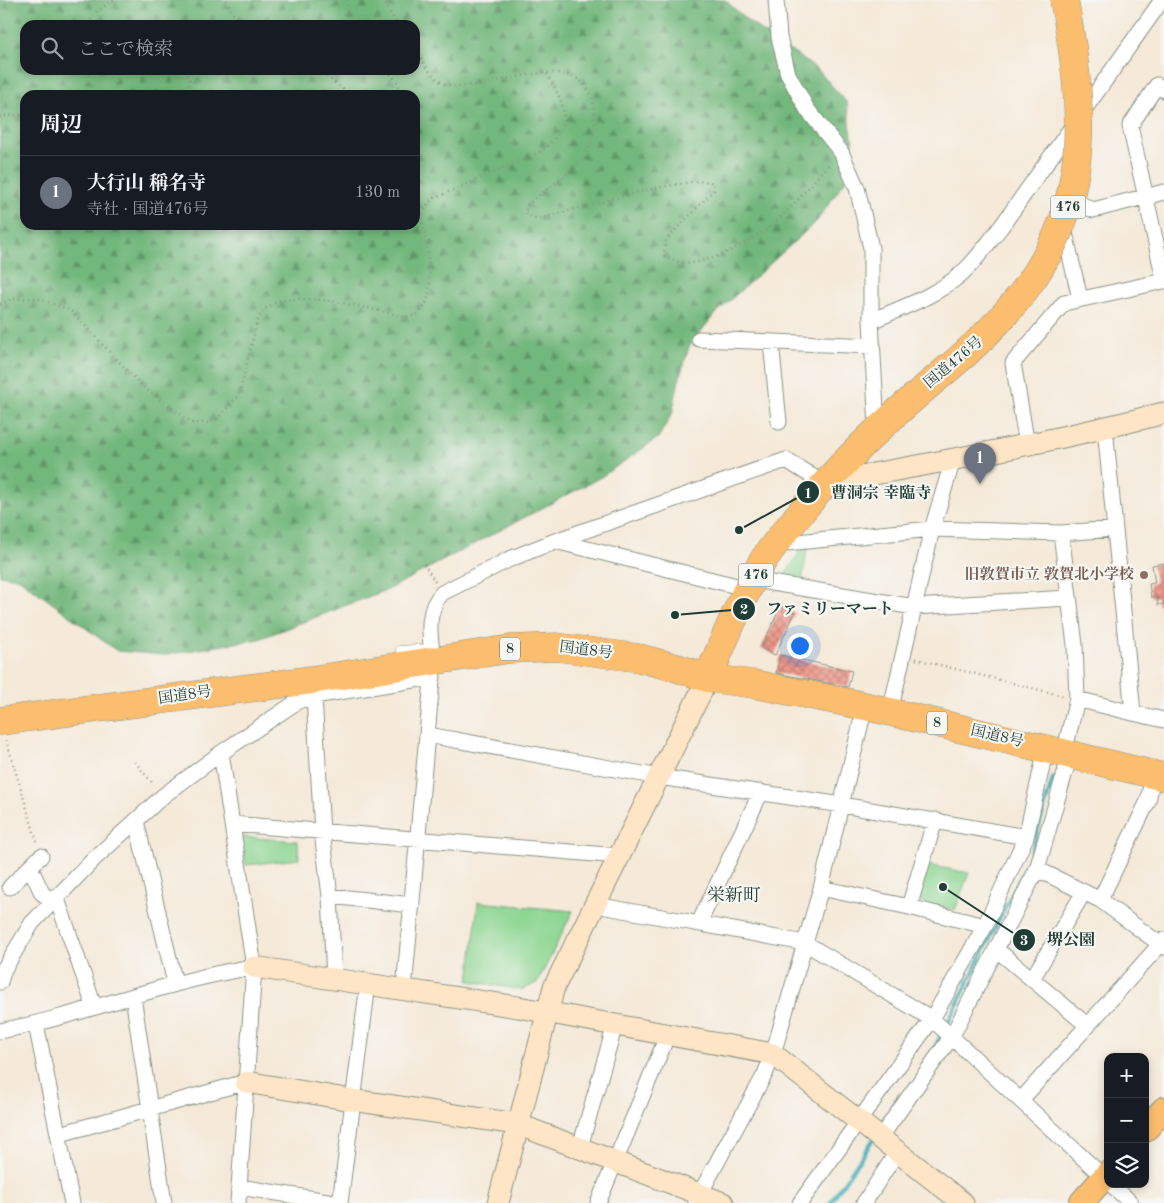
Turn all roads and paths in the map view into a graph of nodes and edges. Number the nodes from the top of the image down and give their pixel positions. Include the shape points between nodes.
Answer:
1 (115, 0) edge
2 (226, 0) edge
3 (347, 0) edge
4 (382, 0) edge
5 (776, 0) edge
6 (1064, 0) edge
7 (1162, 0) edge
8 (91, 20) edge
9 (236, 20) edge
10 (351, 20) edge
11 (395, 20) edge
12 (420, 57) edge
13 (546, 72) junction
14 (186, 75) edge
15 (325, 75) edge
16 (391, 75) edge
17 (189, 90) edge
18 (344, 90) edge
19 (400, 90) edge
20 (1164, 90) edge
21 (20, 115) edge
22 (0, 116) edge
23 (841, 152) junction
24 (1164, 192) edge
25 (1146, 196) junction
26 (1164, 280) edge
27 (1080, 300) junction
28 (0, 304) edge
29 (871, 320) junction
30 (699, 339) dead end
31 (771, 342) junction
32 (873, 346) junction
33 (1164, 414) edge
34 (779, 422) dead end
35 (877, 428) junction
36 (1105, 428) junction
37 (1026, 444) junction
38 (953, 460) junction
39 (823, 483) junction
40 (932, 529) junction
41 (1114, 529) junction
42 (1061, 533) junction
43 (555, 541) junction
44 (776, 544) junction
45 (424, 564) dead end
46 (751, 584) junction
47 (442, 593) junction
48 (1068, 598) junction
49 (914, 607) junction
50 (400, 650) dead end
51 (903, 656) junction
52 (433, 661) junction
53 (708, 678) junction
54 (312, 688) junction
55 (1077, 700) junction
56 (878, 709) junction
57 (1133, 713) junction
58 (1164, 720) edge
59 (2, 729) edge
60 (428, 735) junction
61 (1060, 752) junction
62 (221, 753) junction
63 (135, 762) dead end
64 (1159, 776) edge
65 (659, 777) junction
66 (761, 792) junction
67 (163, 796) junction
68 (842, 805) junction
69 (935, 820) junction
70 (136, 821) junction
71 (232, 824) junction
72 (322, 832) junction
73 (1026, 837) junction
74 (418, 839) junction
75 (41, 856) joint
76 (619, 856) junction
77 (30, 867) junction
78 (1037, 868) junction
79 (10, 887) dead end
80 (820, 888) junction
81 (1084, 892) junction
82 (330, 896) junction
83 (54, 898) junction
84 (1100, 900) junction
85 (412, 905) junction
86 (596, 905) junction
87 (909, 907) junction
88 (699, 923) junction
89 (985, 926) junction
90 (805, 943) junction
91 (1163, 944) edge
92 (996, 949) junction
93 (254, 967) junction
94 (334, 978) junction
95 (1032, 979) junction
96 (0, 982) edge
97 (175, 982) junction
98 (368, 984) junction
99 (404, 990) junction
100 (133, 996) junction
101 (94, 1006) junction
102 (547, 1013) junction
103 (932, 1019) junction
104 (36, 1024) junction
105 (615, 1025) junction
106 (1088, 1026) junction
107 (0, 1031) edge
108 (668, 1034) junction
109 (952, 1036) junction
110 (773, 1054) junction
111 (246, 1082) junction
112 (352, 1100) junction
113 (1021, 1100) junction
114 (150, 1109) junction
115 (1164, 1109) edge
116 (858, 1120) junction
117 (517, 1124) junction
118 (1149, 1126) edge
119 (60, 1134) junction
120 (880, 1138) junction
121 (580, 1147) junction
122 (897, 1152) junction
123 (615, 1162) junction
124 (1104, 1175) edge
125 (1104, 1183) edge
126 (239, 1187) junction
127 (1117, 1188) edge
128 (697, 1198) edge
129 (72, 1203) edge
130 (164, 1203) edge
131 (238, 1203) edge
132 (340, 1203) edge
133 (498, 1203) edge
134 (598, 1203) edge
135 (723, 1203) edge
136 (800, 1203) edge
137 (864, 1203) edge
138 (963, 1203) edge
139 (1081, 1203) edge
140 (1131, 1203) edge

1 - 8 path via 97,10
2 - 9 path
3 - 10 path
4 - 11 path
5 - 23 street via 779,38 788,74 807,109
6 - 35 highway, 国道476号 / 476, bridge via 1079,98 1079,154 1068,207 1047,259 995,327
7 - 29 street via 975,260 939,289
12 - 13 path via 433,75 444,84 455,86
13 - 23 path via 580,81 594,104 595,133 588,153 569,173 527,206 525,213 543,218 634,194 710,181 714,183 714,190 666,240 664,255 678,264 714,257 773,224
13 - 28 path via 564,109 565,121 554,142 540,152 435,198 424,208 422,217 430,292 423,311 406,317 325,301 291,299 270,305 262,311 257,322 239,396 223,414 208,423 192,424 143,387 70,310 38,298 12,299
14 - 17 path
15 - 18 path
16 - 19 path
20 - 25 street via 1157,86 1130,126
21 - 22 path
23 - 29 street via 857,188 871,248
24 - 25 street
25 - 26 street
25 - 27 street via 1093,210 1079,203 1063,224
26 - 27 street
27 - 37 street via 1064,304 1013,363
29 - 32 street
30 - 31 street
31 - 32 street
31 - 34 street
32 - 35 street
33 - 36 street
35 - 39 highway, 国道476号 / 476
36 - 37 street
36 - 41 street
37 - 38 street
38 - 39 street
38 - 40 street
39 - 43 street via 786,460
39 - 44 highway, 国道476号 / 476
40 - 42 street
40 - 44 street
40 - 49 street
41 - 42 street
41 - 57 street
42 - 48 street
43 - 46 street
43 - 47 street
44 - 46 highway, 国道476号 / 476
45 - 47 path
46 - 49 street
46 - 53 highway, 国道476号 / 476
47 - 52 street via 430,612
48 - 49 street
48 - 55 street via 1075,644
49 - 51 street
50 - 52 lane
51 - 55 path
51 - 56 street
52 - 53 highway via 479,668 560,662 596,665 681,686
52 - 54 street
52 - 60 street
53 - 54 highway, 国道8号 / 8 via 638,658 557,647 510,649
53 - 56 highway, 国道8号 / 8
53 - 65 street
54 - 59 highway, 国道8号 / 8 via 252,686
54 - 62 street via 298,702
54 - 72 street
55 - 57 street
55 - 61 street
56 - 61 highway, 国道8号 / 8
56 - 68 street
57 - 58 street
59 - 75 path
60 - 65 street
60 - 74 street
61 - 64 highway, 国道8号 / 8
61 - 73 street
61 - 78 street
62 - 67 street
62 - 71 street
63 - 67 path
64 - 84 street
65 - 66 street
65 - 76 street
66 - 68 street
66 - 88 street
67 - 70 street
68 - 69 street
68 - 80 street
69 - 73 street
69 - 87 street
70 - 83 street
70 - 97 street
71 - 72 street
71 - 93 street
72 - 74 street
72 - 82 street
73 - 89 street
74 - 76 street
74 - 85 street
75 - 77 street
76 - 86 street
77 - 79 street
77 - 83 street via 42,893
78 - 81 street
78 - 92 street
80 - 87 street
80 - 90 street
81 - 84 street
81 - 95 street
82 - 85 street
82 - 94 street
83 - 96 street via 32,923 4,969
83 - 101 street
84 - 91 street
85 - 99 street
86 - 88 street
86 - 102 street via 554,987
87 - 89 street
88 - 90 street
89 - 103 street
90 - 103 street
90 - 110 street
91 - 106 street
92 - 95 street
92 - 109 street
93 - 94 street
93 - 97 street
93 - 111 street
94 - 98 street
95 - 106 street
97 - 100 street
98 - 99 street
98 - 112 street
99 - 102 street
100 - 101 street
100 - 114 street
101 - 104 street
102 - 105 street
102 - 117 street
103 - 109 street
103 - 116 street
104 - 107 street
104 - 119 street
105 - 108 street
105 - 121 street
106 - 113 street
108 - 110 street
108 - 123 street
109 - 113 street
109 - 120 street
110 - 116 street
110 - 128 street
111 - 112 street
111 - 114 street
111 - 126 street
112 - 117 street
112 - 132 street
113 - 124 street
114 - 119 street
114 - 130 street
115 - 118 main road
116 - 120 street
116 - 136 street
117 - 121 street
117 - 133 street
119 - 129 street
120 - 122 street
121 - 123 street
122 - 137 street
122 - 138 street
123 - 128 street
123 - 134 street
125 - 139 main road
126 - 131 street
126 - 132 street
127 - 140 street
128 - 135 street

